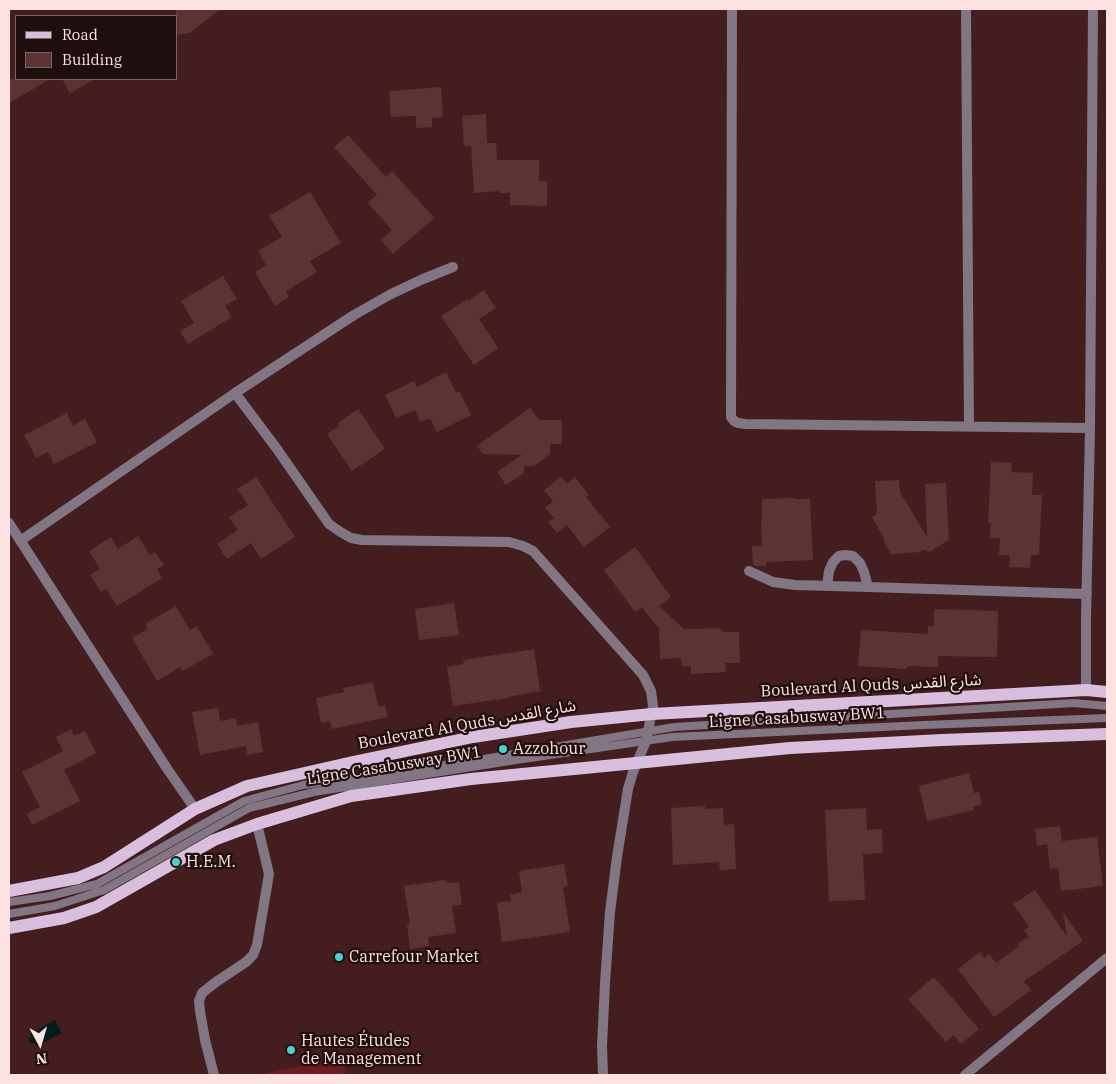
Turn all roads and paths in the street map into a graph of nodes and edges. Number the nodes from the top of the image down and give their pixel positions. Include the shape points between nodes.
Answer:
1 (732, 9) edge
2 (966, 9) edge
3 (1094, 9) edge
4 (453, 266) dead end
5 (235, 393) junction
6 (969, 427) junction
7 (1090, 428) junction
8 (9, 523) edge
9 (20, 541) junction
10 (749, 572) dead end
11 (827, 586) junction
12 (868, 587) junction
13 (1087, 594) junction
14 (1086, 690) junction
15 (1107, 692) edge
16 (1107, 706) edge
17 (652, 714) junction
18 (1107, 718) edge
19 (1107, 734) edge
20 (647, 736) junction
21 (637, 763) junction
22 (195, 809) junction
23 (257, 824) junction
24 (9, 891) edge
25 (9, 902) edge
26 (9, 914) edge
27 (9, 928) edge
28 (1107, 958) edge
29 (214, 1075) edge
30 (603, 1075) edge
31 (965, 1075) edge

1 - 6 street via 731,416 734,421 745,424
2 - 6 street
3 - 7 street
4 - 5 street via 423,278 354,315
5 - 9 street
5 - 17 street via 330,524 351,538 509,542 533,551 643,675 650,691
6 - 7 street
7 - 13 street
8 - 9 street
9 - 22 street
10 - 11 street via 772,582
11 - 12 street
11 - 12 street via 833,562 846,555 854,556 860,563
12 - 13 street
13 - 14 street
14 - 15 main road, Boulevard Al Quds شارع القدس
14 - 17 main road, Boulevard Al Quds شارع القدس
16 - 20 lane, Ligne Casabusway BW1 via 1074,703 729,723 674,727
17 - 20 street
17 - 22 main road, Boulevard Al Quds شارع القدس via 472,737 247,786
18 - 20 lane, Ligne Casabusway BW1
19 - 21 main road via 790,748
20 - 21 street
20 - 25 lane, Ligne Casabusway BW1 via 303,785 244,801 97,884
20 - 26 lane, Ligne Casabusway BW1 via 324,791 248,808 104,890 55,906
21 - 23 main road via 471,779 351,796
21 - 30 street via 628,789 610,912
22 - 24 main road, Boulevard Al Quds شارع القدس via 104,867 78,878
23 - 27 main road via 214,840 96,907 64,918
23 - 29 street via 269,874 257,945 246,962 202,993 199,1001
28 - 31 street

